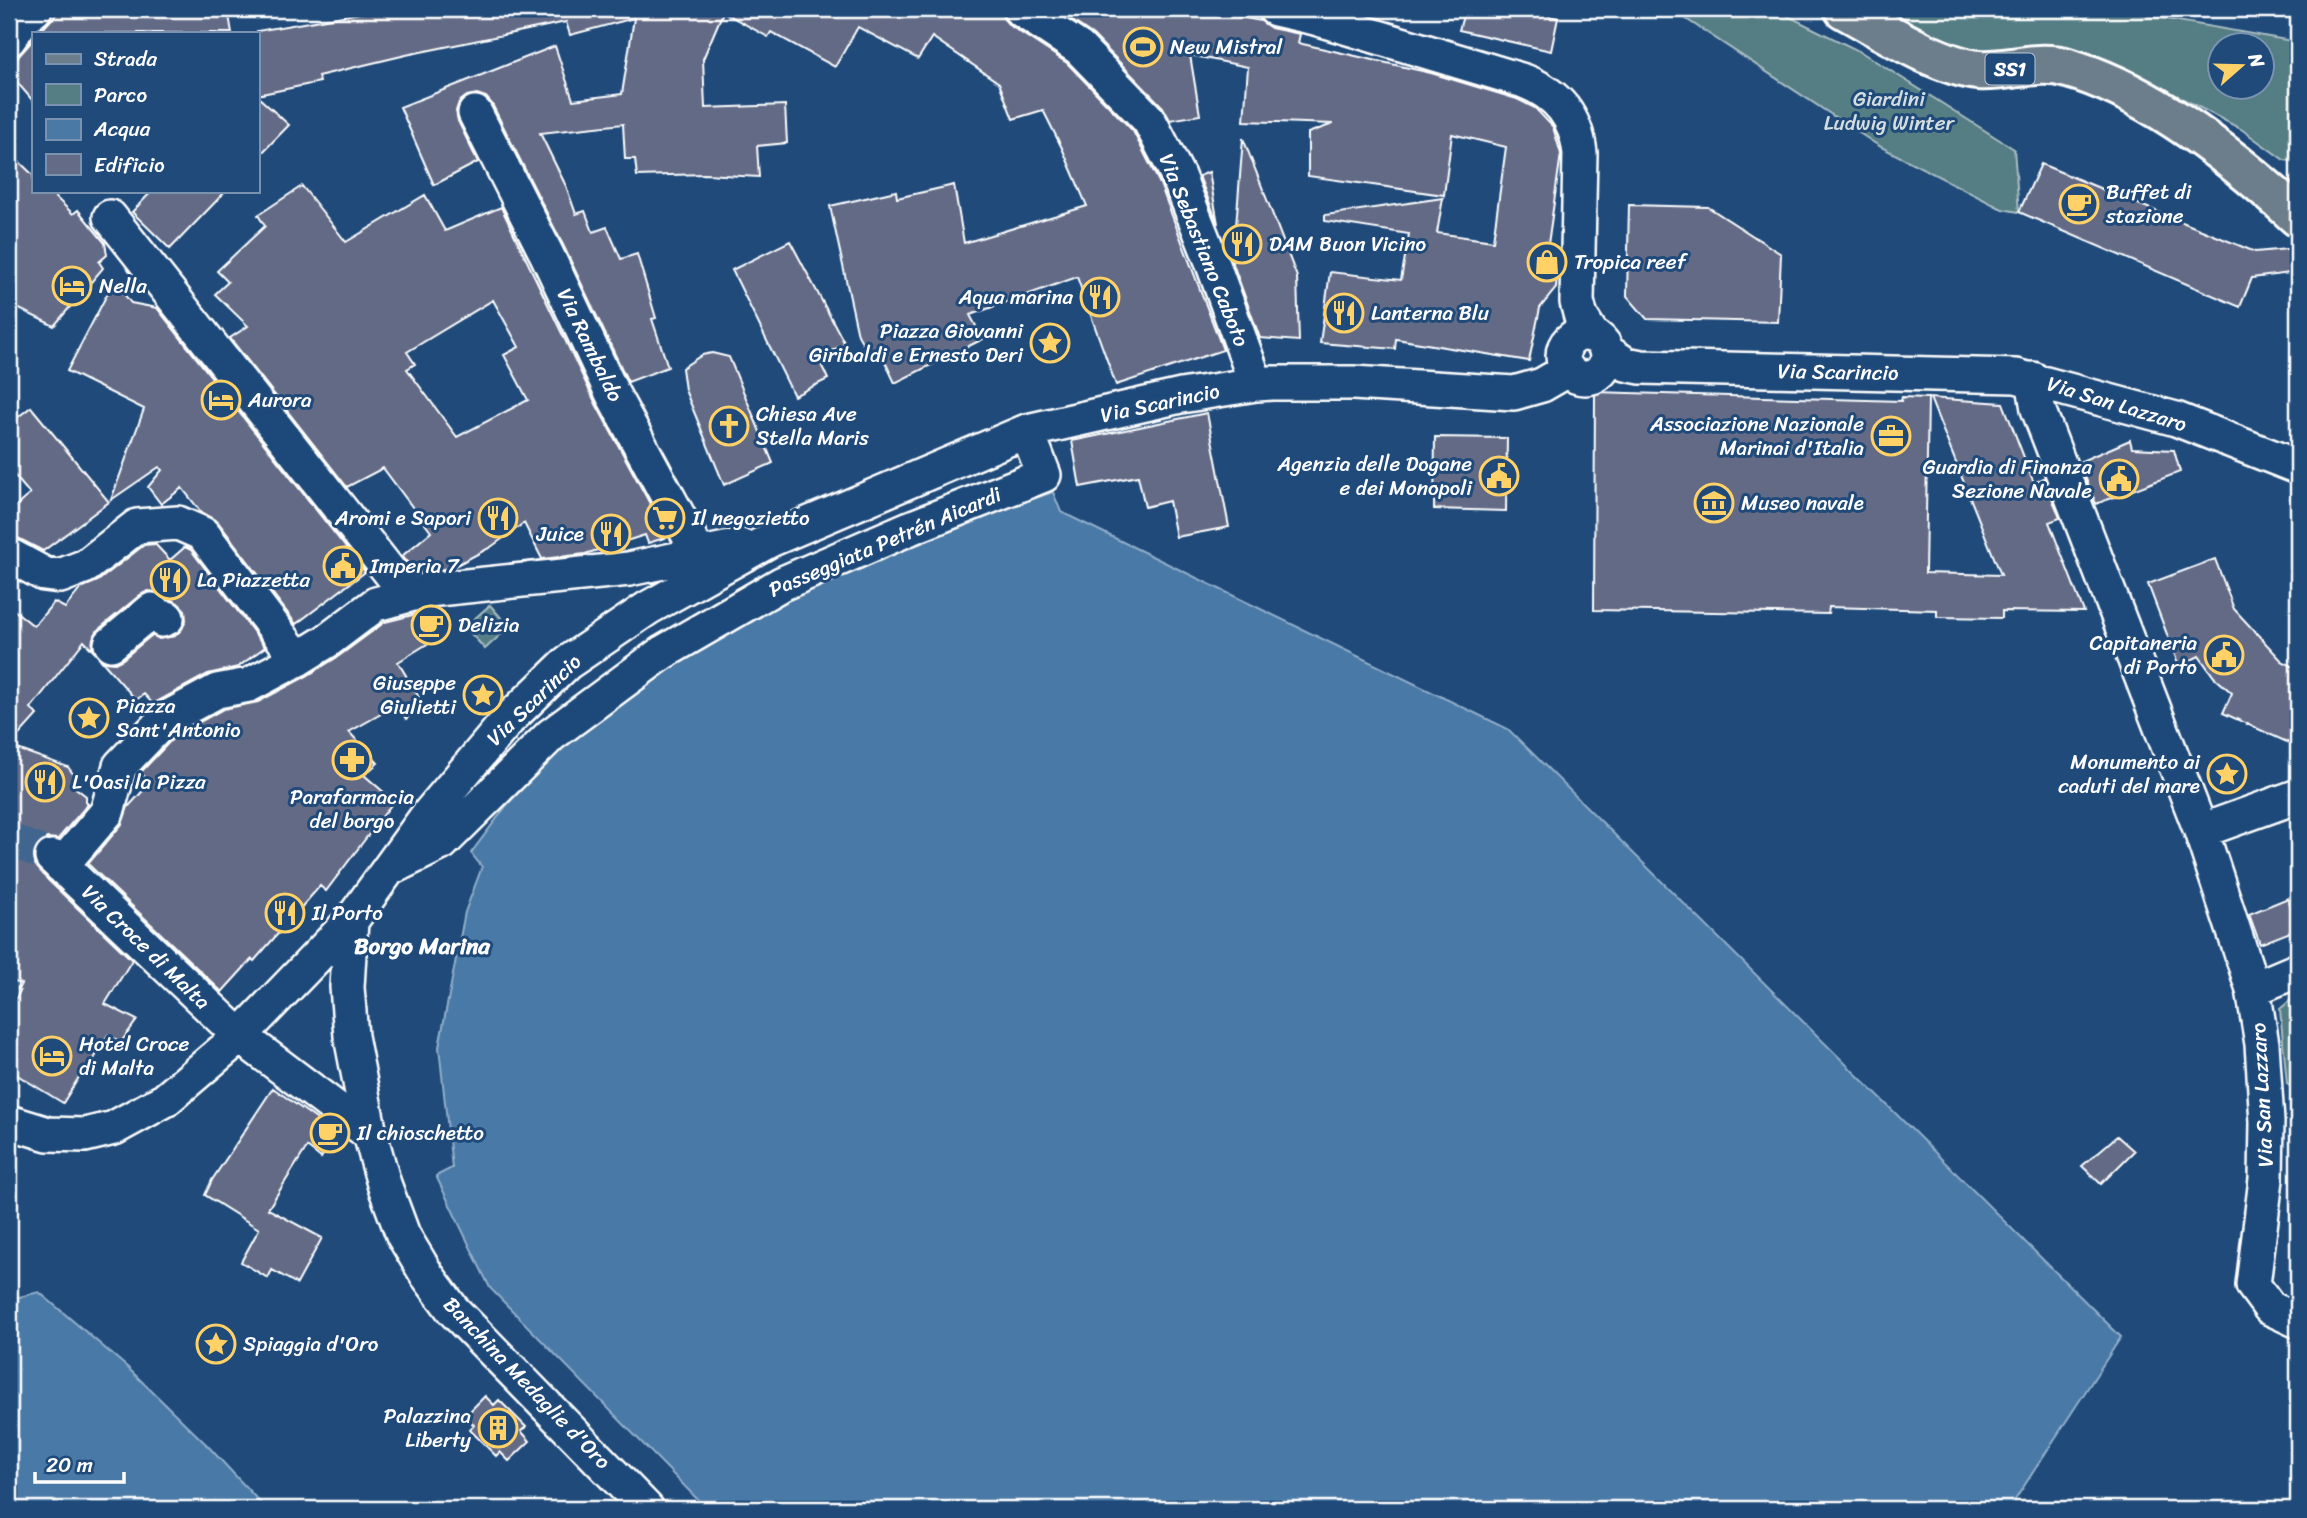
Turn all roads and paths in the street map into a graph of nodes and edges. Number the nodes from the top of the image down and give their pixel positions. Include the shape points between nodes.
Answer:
1 (35, 9) edge
2 (1020, 9) edge
3 (1275, 9) edge
4 (1844, 9) edge
5 (9, 39) edge
6 (475, 113) dead end
7 (110, 217) dead end
8 (2298, 217) edge
9 (1592, 357) junction
10 (2033, 379) junction
11 (1256, 384) junction
12 (1027, 431) junction
13 (2298, 467) edge
14 (9, 555) edge
15 (704, 564) junction
16 (629, 569) junction
17 (408, 595) junction
18 (648, 608) junction
19 (167, 618) dead end
20 (111, 644) dead end
21 (298, 659) junction
22 (2298, 796) edge
23 (2201, 831) junction
24 (57, 862) joint
25 (391, 868) junction
26 (351, 921) junction
27 (2298, 970) edge
28 (2253, 989) junction
29 (240, 1035) junction
30 (9, 1122) edge
31 (370, 1134) junction
32 (2298, 1321) edge
33 (647, 1509) edge

1 - 5 street
2 - 11 street, Via Sebastiano Caboto via 1079,48 1149,121 1182,188
3 - 9 street via 1524,81 1562,105 1578,136 1580,152 1577,302
4 - 8 main road, SS1 via 1923,51 1975,70 2045,65 2087,74 2176,121 2245,170
6 - 15 street, Via Rambaldo via 613,395
7 - 17 street
9 - 10 street, Via Scarincio via 1641,367 1998,374
9 - 11 street, Via Scarincio via 1542,385 1514,393 1353,383
10 - 13 street, Via San Lazzaro via 2176,419
10 - 23 street, Via San Lazzaro via 2038,409
11 - 12 street, Via Scarincio
12 - 15 street, Via Scarincio
12 - 25 street, Passeggiata Petrén Aicardi via 1044,475 781,584 662,653 551,735 442,843
14 - 21 street via 44,574 60,576 86,566 137,526 166,522 190,526 203,534
15 - 16 street, Via Scarincio
15 - 18 street, Via Scarincio
16 - 17 street, Via Scarincio
16 - 18 street via 646,580 651,590
17 - 21 street, Via Scarincio via 376,604
18 - 25 street, Via Scarincio via 567,663 508,720 427,816
19 - 20 street via 162,620 152,610
21 - 24 street, Via Scarincio via 249,685 217,691 165,719 120,766 107,812
22 - 23 street
23 - 28 street, Via San Lazzaro
24 - 29 street, Via Croce di Malta
25 - 26 street, Via Scarincio
26 - 29 street, Via Scarincio
26 - 31 street via 347,986 351,1036
27 - 28 street
28 - 32 street, Via San Lazzaro via 2267,1122 2266,1179 2253,1285 2270,1308
29 - 30 street, Via Scarincio via 165,1100 114,1128 85,1135 48,1134
29 - 31 street
31 - 33 street, Banchina Medaglie d'Oro via 403,1235 446,1301

